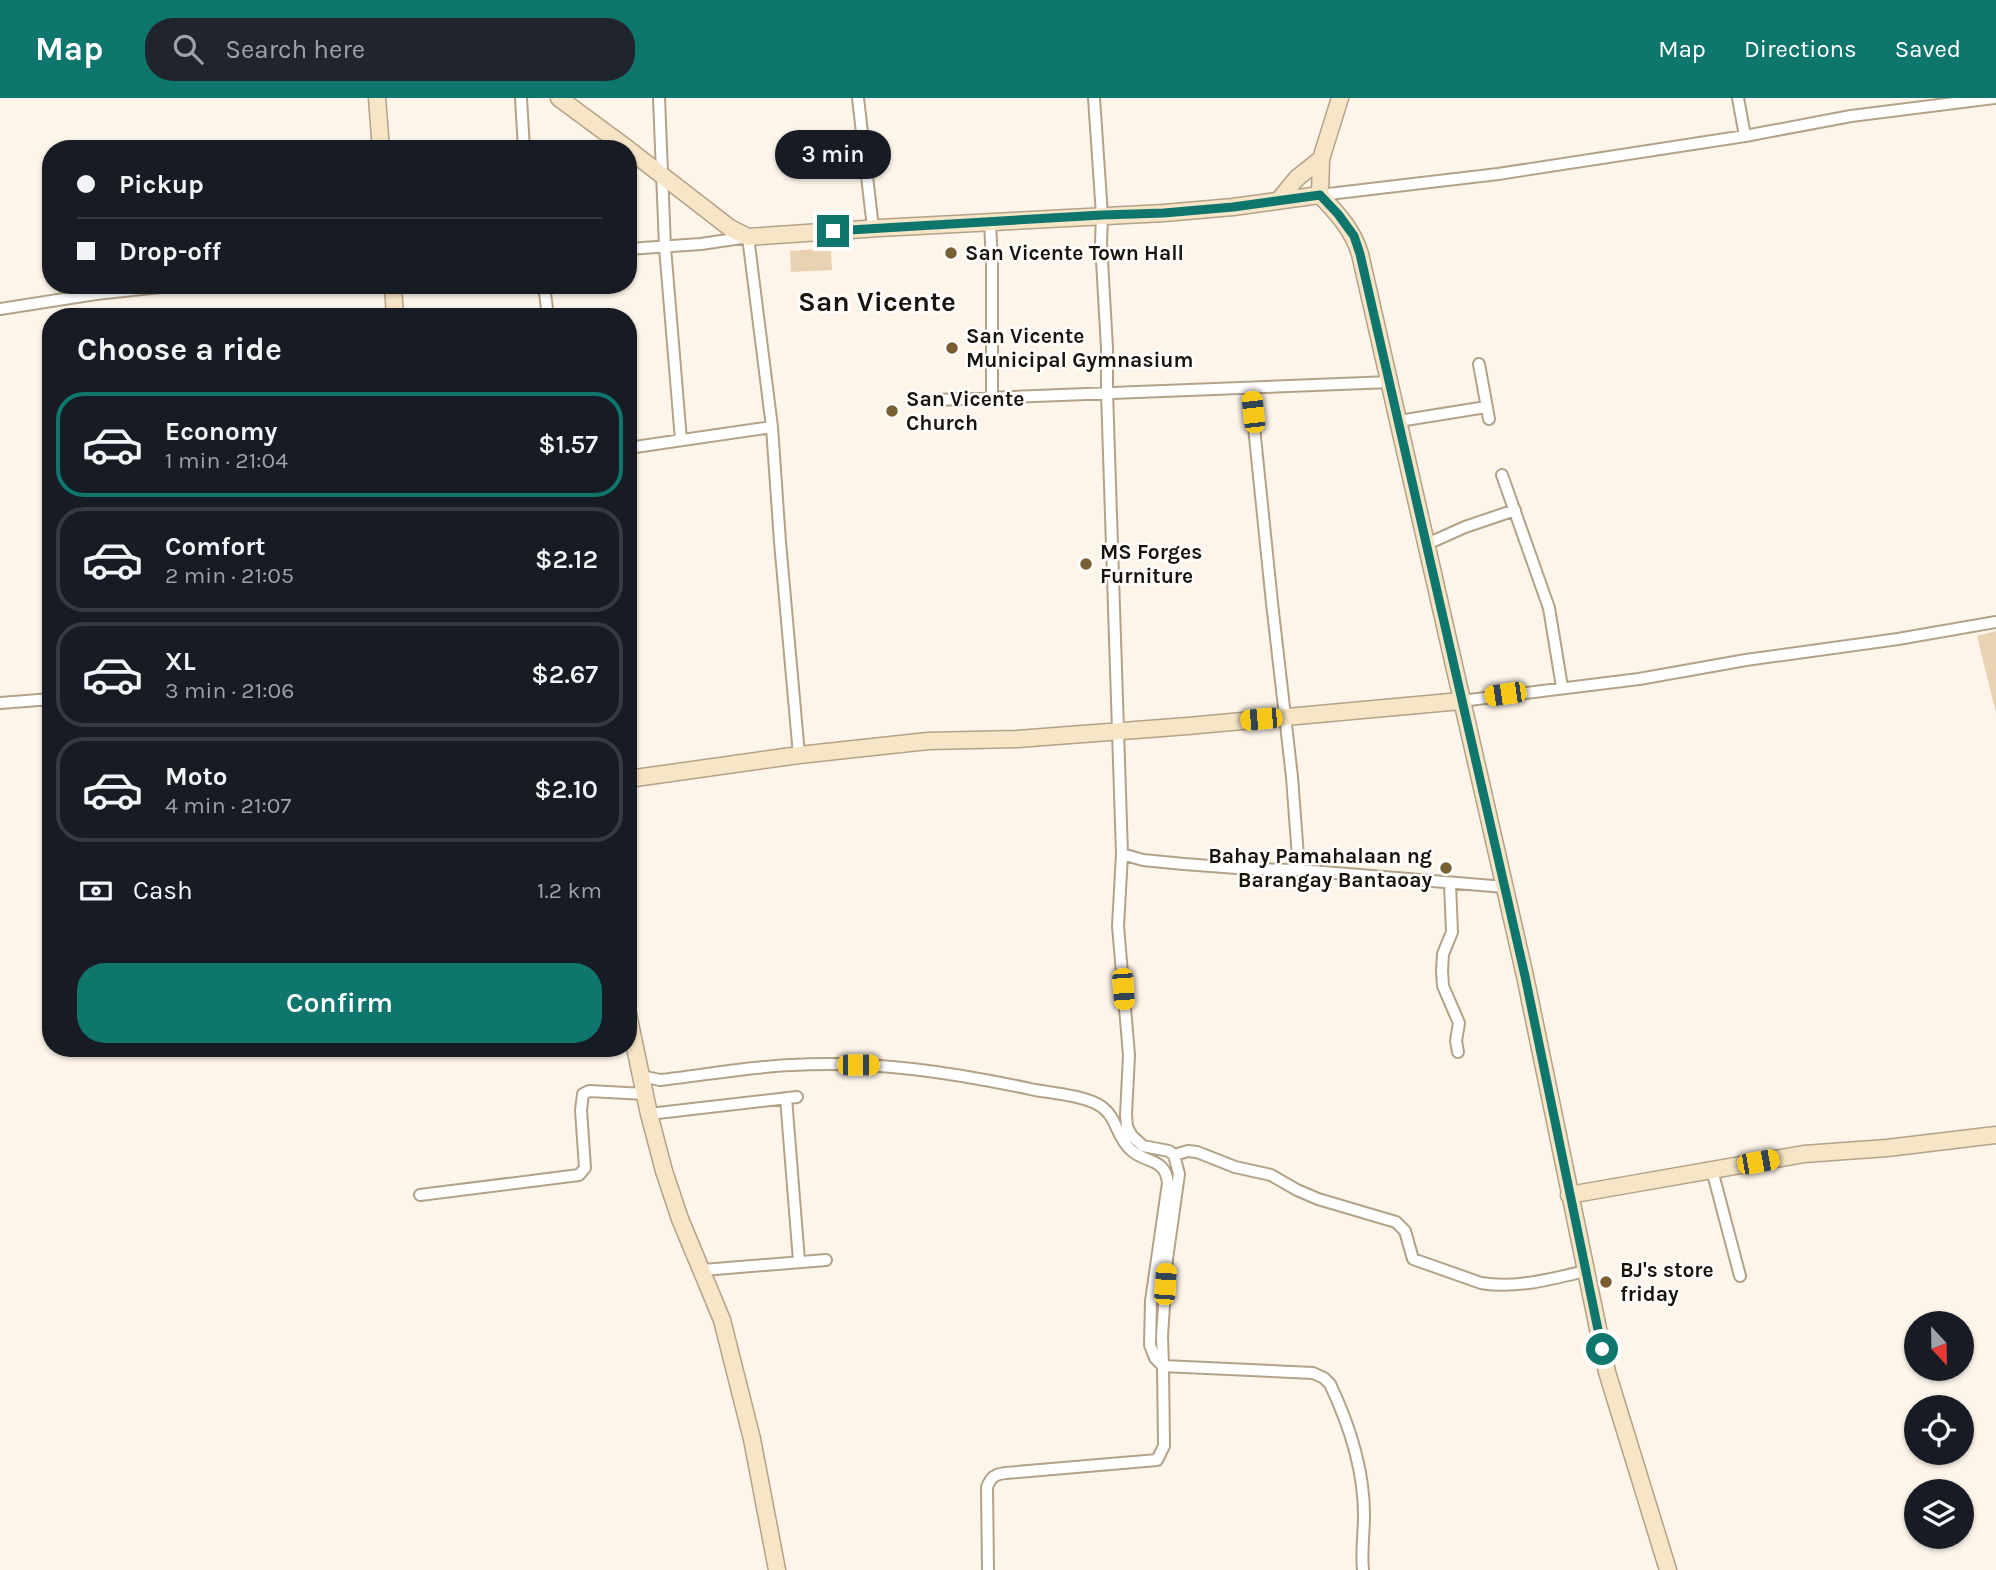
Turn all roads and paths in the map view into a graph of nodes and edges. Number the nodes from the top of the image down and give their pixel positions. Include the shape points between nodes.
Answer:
1 (377, 98) edge
2 (521, 98) edge
3 (559, 98) edge
4 (659, 98) edge
5 (858, 98) edge
6 (1094, 98) edge
7 (1340, 98) edge
8 (1738, 98) edge
9 (1994, 98) edge
10 (1745, 136) junction
11 (380, 140) edge
12 (523, 140) edge
13 (616, 140) edge
14 (637, 156) edge
15 (1321, 159) junction
16 (661, 173) junction
17 (1320, 195) junction
18 (1278, 201) junction
19 (1102, 215) junction
20 (990, 222) junction
21 (873, 228) junction
22 (748, 237) junction
23 (665, 247) junction
24 (637, 249) edge
25 (96, 294) edge
26 (0, 309) edge
27 (1479, 364) dead end
28 (1390, 382) junction
29 (1250, 388) junction
30 (1107, 393) junction
31 (992, 397) junction
32 (936, 400) dead end
33 (1486, 407) junction
34 (1489, 419) dead end
35 (1399, 421) junction
36 (772, 426) junction
37 (681, 440) junction
38 (637, 447) edge
39 (1502, 475) dead end
40 (1514, 510) junction
41 (1427, 544) junction
42 (1996, 622) edge
43 (1562, 687) junction
44 (42, 700) edge
45 (1461, 701) junction
46 (0, 703) edge
47 (1285, 717) junction
48 (1119, 730) junction
49 (799, 755) junction
50 (637, 778) edge
51 (1122, 854) junction
52 (1299, 870) junction
53 (1450, 884) junction
54 (1504, 887) junction
55 (1458, 1052) dead end
56 (637, 1057) edge
57 (641, 1076) junction
58 (645, 1094) junction
59 (649, 1114) junction
60 (1996, 1135) edge
61 (1174, 1155) junction
62 (1712, 1170) junction
63 (420, 1195) dead end
64 (1569, 1195) junction
65 (826, 1260) dead end
66 (799, 1261) junction
67 (703, 1270) junction
68 (1585, 1271) junction
69 (1740, 1276) dead end
70 (1163, 1366) junction
71 (777, 1570) edge
72 (988, 1570) edge
73 (1363, 1570) edge
74 (1668, 1570) edge

1 - 11 main road
2 - 12 street
3 - 13 main road
4 - 16 street
5 - 21 street
6 - 19 street
7 - 15 main road
8 - 10 street
9 - 10 street
10 - 17 street via 1498,174
14 - 16 main road
15 - 17 main road
15 - 18 main road
16 - 22 main road
16 - 23 street
17 - 18 main road
17 - 28 main road via 1356,241
18 - 19 main road
19 - 20 main road
19 - 30 street
20 - 21 main road
20 - 31 street
21 - 22 main road
22 - 23 street
22 - 36 street
23 - 24 street
23 - 37 street
25 - 26 street
27 - 33 street
28 - 29 street
28 - 35 main road
29 - 30 street
29 - 47 street
30 - 31 street
30 - 48 street
31 - 32 street
33 - 34 street
33 - 35 street
35 - 41 main road
36 - 37 street
36 - 49 street
37 - 38 street
39 - 40 street
40 - 41 street
40 - 43 street via 1549,608
41 - 45 main road
42 - 43 street
43 - 45 street
44 - 46 street
45 - 47 main road
45 - 54 main road
47 - 48 main road
47 - 52 street
48 - 49 main road via 928,741
48 - 51 street
49 - 50 main road
51 - 52 street via 1184,864
51 - 61 street via 1118,926 1129,1055 1127,1127 1143,1146
52 - 53 street
53 - 54 street
53 - 55 street via 1452,932 1442,971 1443,986 1459,1023
54 - 64 main road
56 - 57 main road
57 - 58 main road
57 - 70 street via 660,1080 792,1065 880,1065 982,1079 1094,1102 1110,1114 1132,1152 1159,1164 1167,1174 1150,1345
58 - 59 main road
58 - 63 street via 583,1094 586,1168 582,1173
59 - 66 street via 791,1097
59 - 67 main road via 680,1220
60 - 62 main road via 1804,1154
61 - 68 street via 1197,1152 1271,1175 1304,1194 1396,1222 1405,1231 1413,1259 1481,1283 1544,1281
61 - 70 street via 1179,1174 1167,1259
62 - 64 main road
62 - 69 street
64 - 68 main road
65 - 66 street
66 - 67 street
67 - 71 main road via 722,1320 752,1439
68 - 74 main road via 1607,1372
70 - 72 street via 1164,1446 1157,1460 993,1475 987,1487
70 - 73 street via 1313,1373 1330,1384 1358,1468 1364,1513

